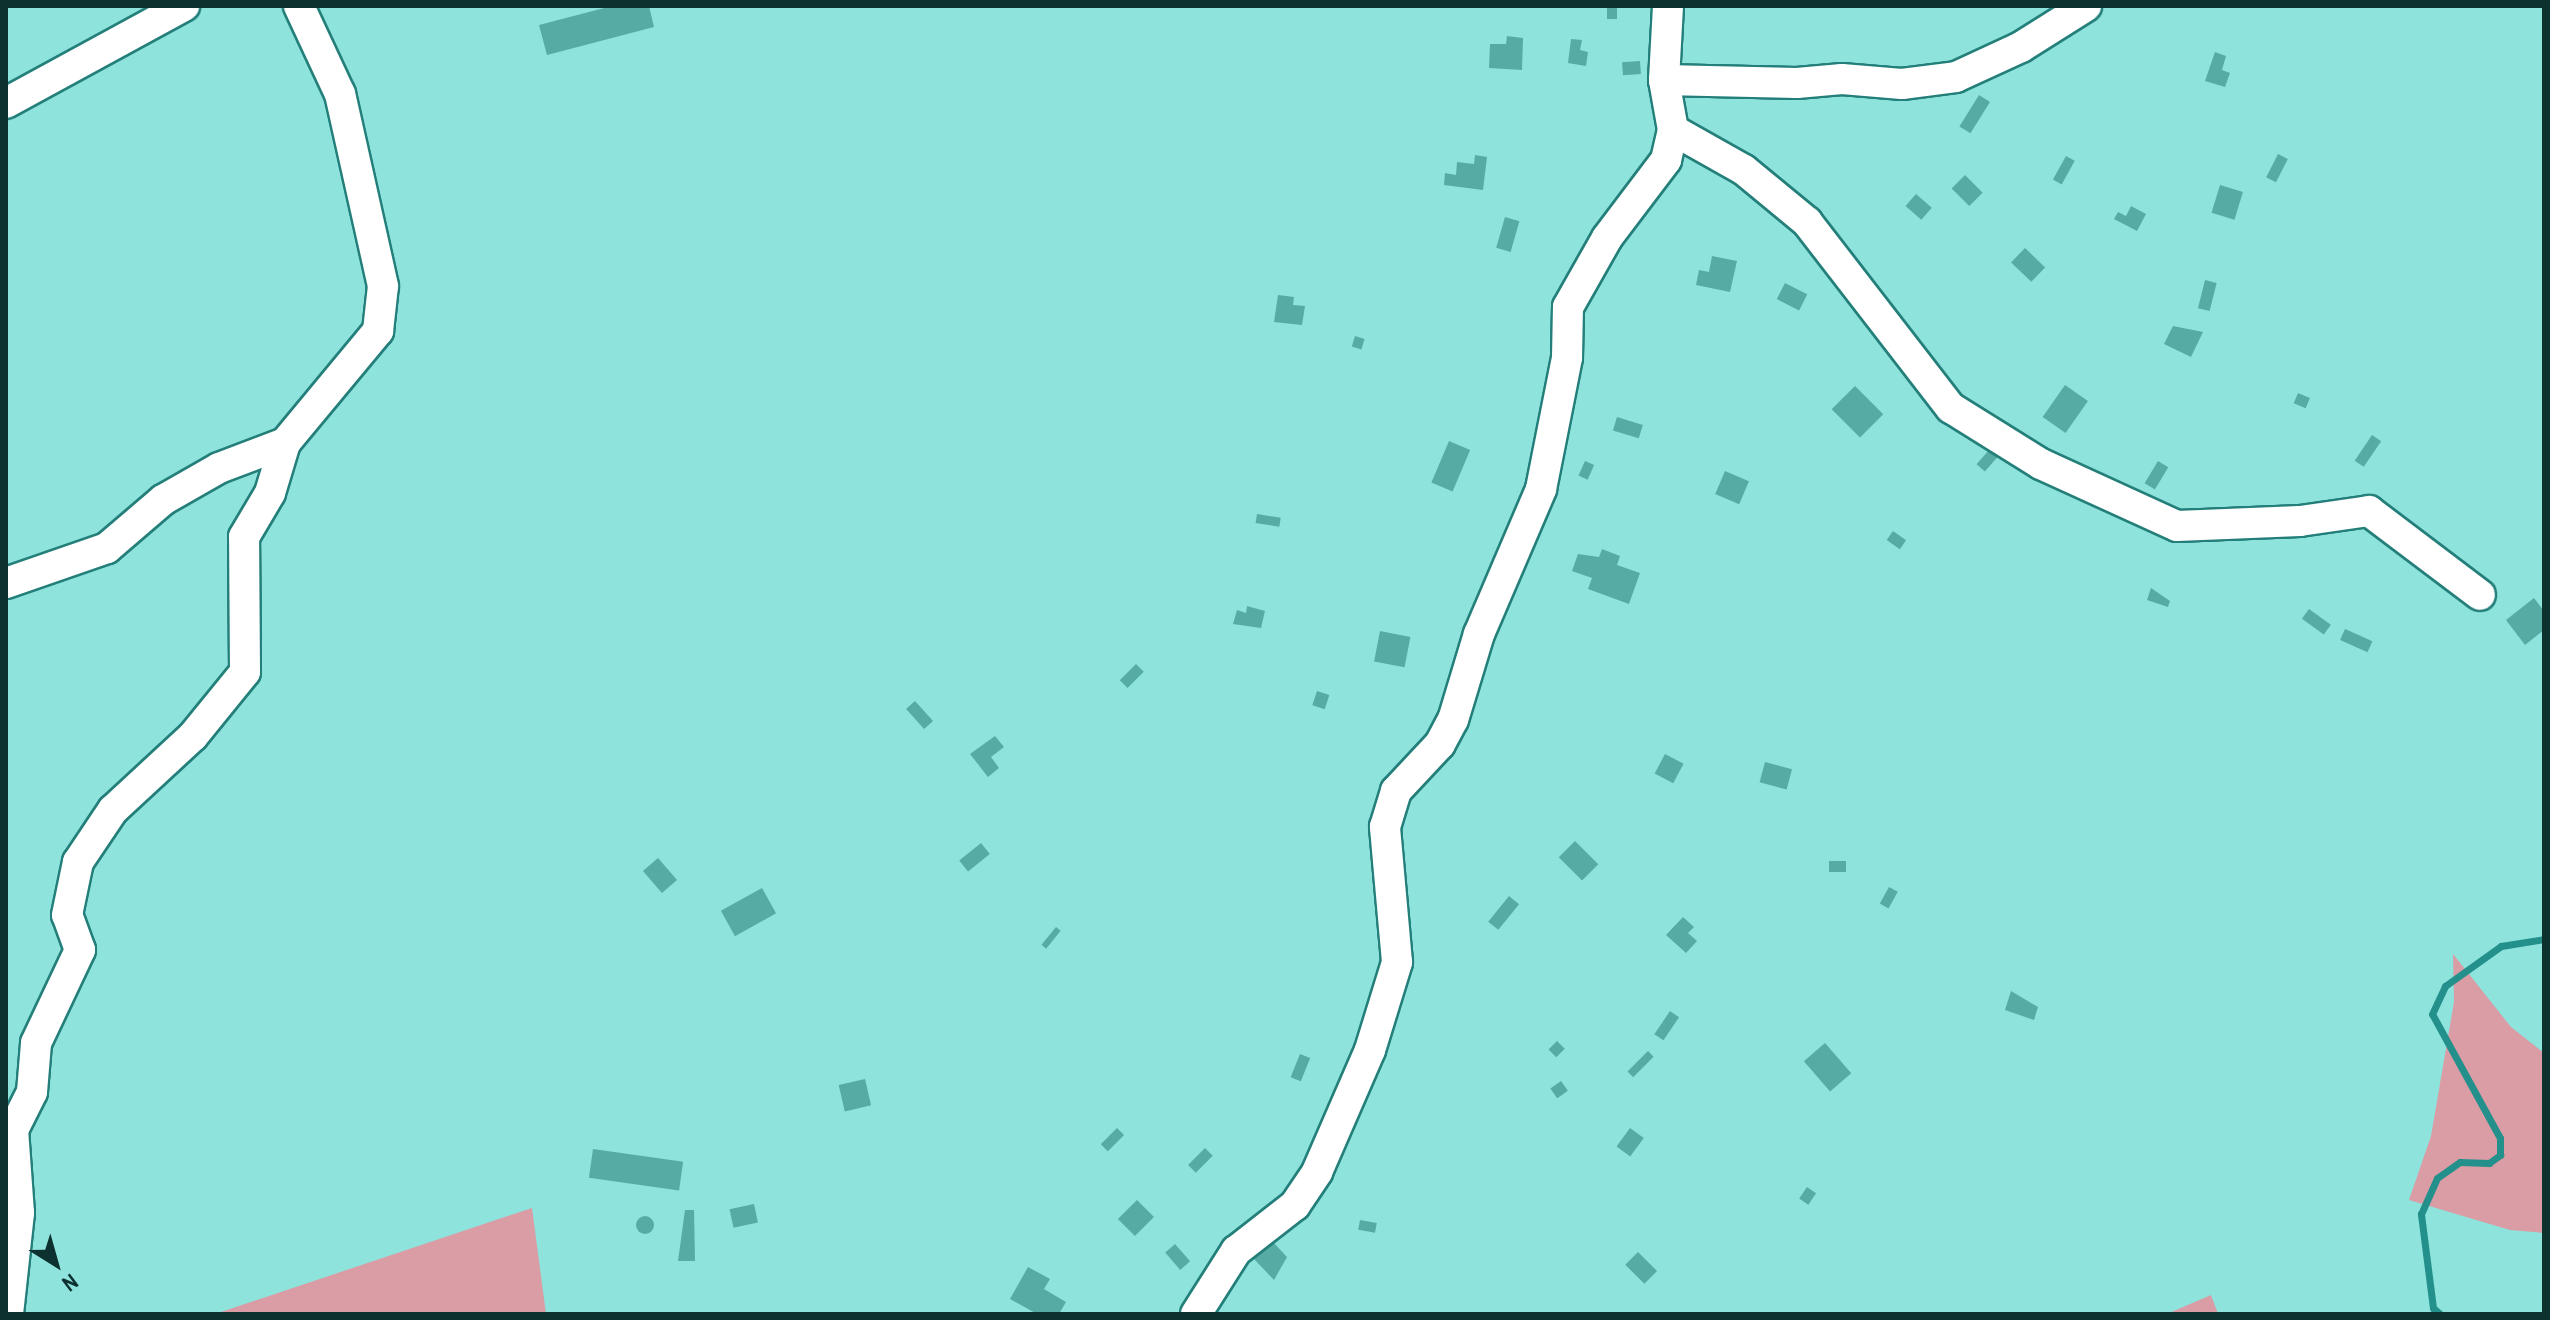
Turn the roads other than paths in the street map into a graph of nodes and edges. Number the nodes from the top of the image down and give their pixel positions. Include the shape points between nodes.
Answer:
1 (184, 6) edge
2 (299, 6) edge
3 (1668, 6) edge
4 (2086, 6) edge
5 (1664, 80) junction
6 (6, 103) edge
7 (1673, 130) junction
8 (285, 443) junction
9 (6, 583) edge
10 (2480, 595) dead end
11 (8, 1314) edge
12 (1196, 1314) edge

1 - 6 street
2 - 8 street via 340,94 383,286 378,331
3 - 5 street
4 - 5 street via 2021,47 1956,77 1902,84
5 - 7 street
7 - 10 street via 1744,170 1807,222 1951,408 2041,464 2177,526 2300,521 2369,511
7 - 12 street via 1666,160 1607,238 1568,307 1567,358 1541,489 1479,634 1453,720 1440,744 1396,791 1385,827 1397,962 1370,1050 1317,1172 1295,1205 1236,1251
8 - 9 street via 191,484 107,548
8 - 11 street via 270,493 244,537 245,672 193,736 113,810 78,862 67,915 80,950 36,1043 32,1092 13,1130 19,1213

